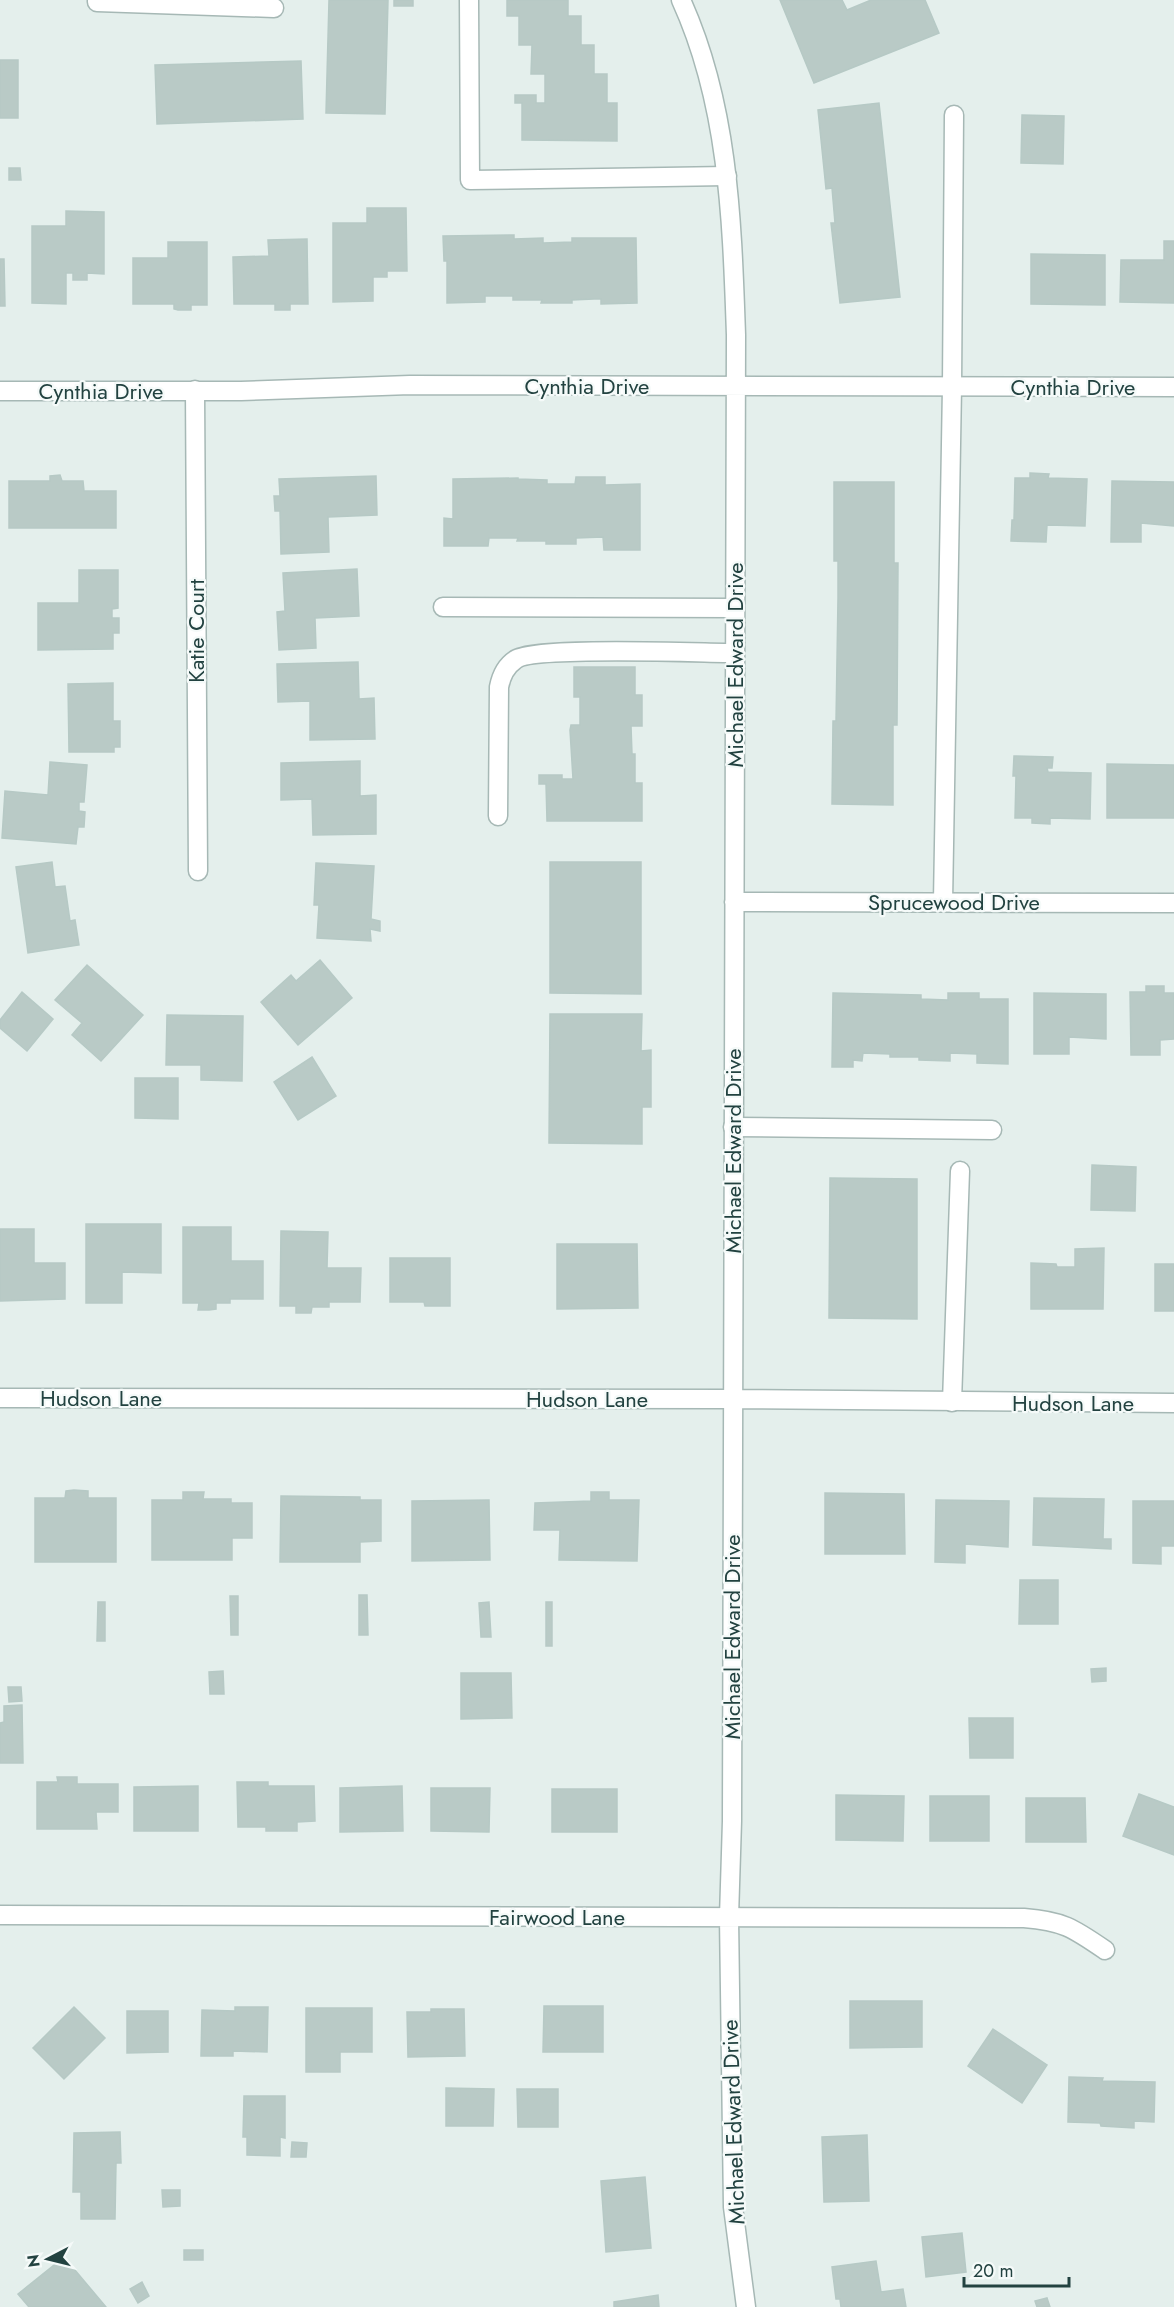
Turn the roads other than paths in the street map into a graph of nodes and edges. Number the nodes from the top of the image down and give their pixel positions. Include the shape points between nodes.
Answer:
1 (97, 0) edge
2 (469, 0) edge
3 (681, 0) edge
4 (274, 8) dead end
5 (954, 115) dead end
6 (727, 176) junction
7 (735, 387) junction
8 (952, 387) junction
9 (1174, 387) edge
10 (195, 390) junction
11 (0, 391) edge
12 (443, 607) dead end
13 (735, 609) junction
14 (735, 653) junction
15 (498, 816) dead end
16 (198, 871) dead end
17 (734, 902) junction
18 (944, 902) junction
19 (1174, 903) edge
20 (733, 1127) junction
21 (992, 1130) dead end
22 (960, 1171) dead end
23 (0, 1398) edge
24 (732, 1399) junction
25 (952, 1402) junction
26 (1174, 1403) edge
27 (0, 1915) edge
28 (729, 1917) junction
29 (1105, 1950) dead end
30 (746, 2307) edge

1 - 4 street
2 - 6 street via 470,180
3 - 6 street, Michael Edward Drive via 713,97
5 - 8 street
6 - 7 street, Michael Edward Drive
7 - 8 street, Cynthia Drive
7 - 10 street, Cynthia Drive via 410,385
7 - 13 street, Michael Edward Drive
8 - 9 street, Cynthia Drive
8 - 18 street
10 - 11 street, Cynthia Drive
10 - 16 street, Katie Court
12 - 13 street
13 - 14 street, Michael Edward Drive
14 - 15 street via 570,652 515,659 501,677 499,687
14 - 17 street, Michael Edward Drive
17 - 18 street, Sprucewood Drive
17 - 20 street, Michael Edward Drive
18 - 19 street, Sprucewood Drive
20 - 21 street
20 - 24 street, Michael Edward Drive
22 - 25 street
23 - 24 street, Hudson Lane
24 - 25 street, Hudson Lane
24 - 28 street, Michael Edward Drive
25 - 26 street, Hudson Lane
27 - 28 street, Fairwood Lane
28 - 29 street, Fairwood Lane via 1042,1920 1070,1926
28 - 30 street, Michael Edward Drive via 733,2207

